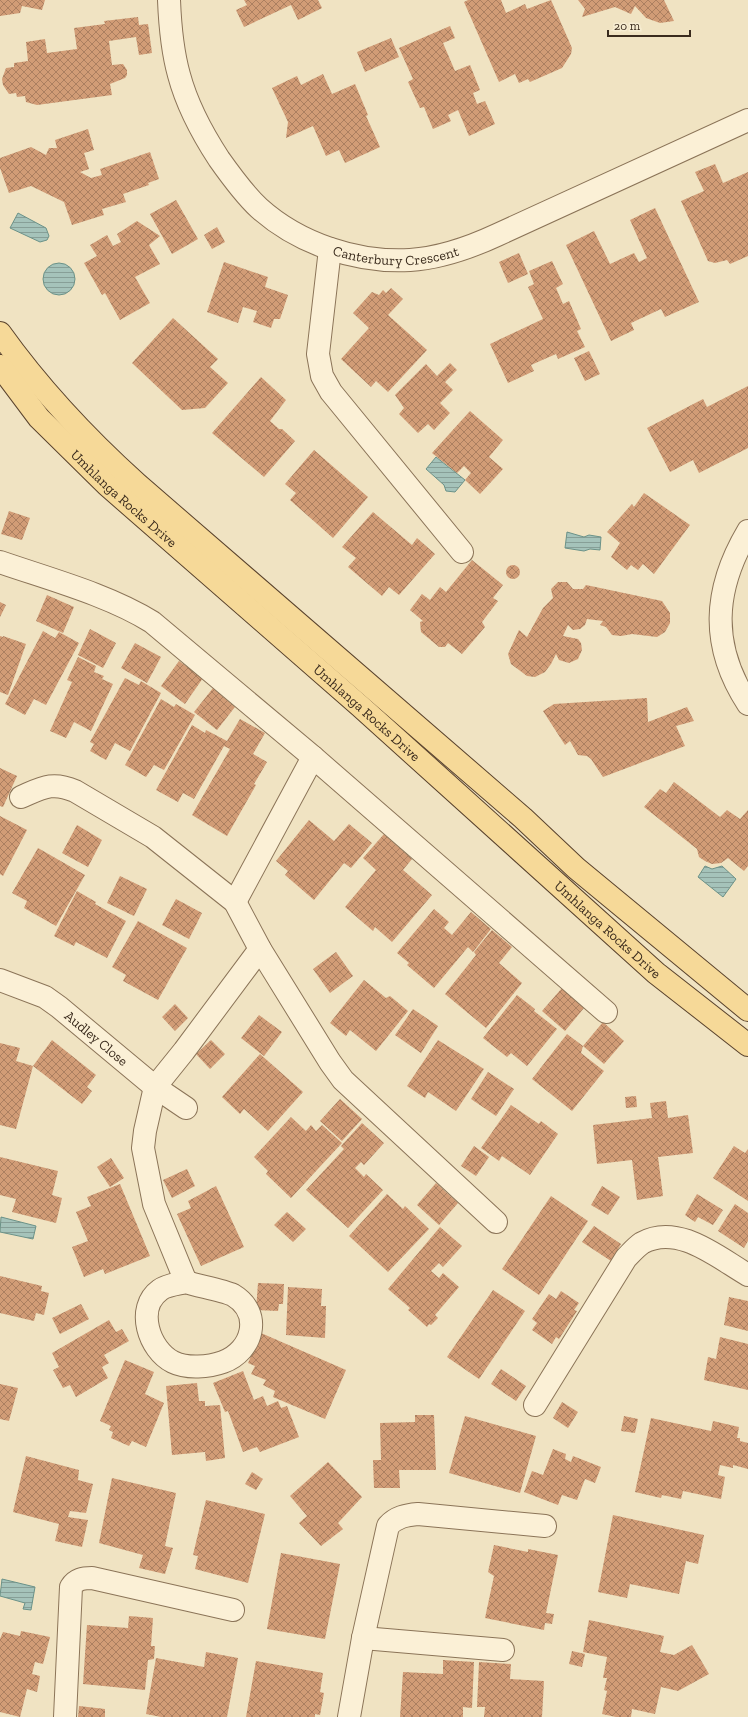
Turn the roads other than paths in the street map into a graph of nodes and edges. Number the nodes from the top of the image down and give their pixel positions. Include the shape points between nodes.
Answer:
1 (168, 0) edge
2 (748, 120) edge
3 (330, 249) junction
4 (0, 333) edge
5 (0, 366) edge
6 (748, 531) edge
7 (462, 552) dead end
8 (0, 562) edge
9 (748, 704) edge
10 (313, 757) junction
11 (21, 798) dead end
12 (235, 902) junction
13 (260, 949) junction
14 (0, 980) edge
15 (748, 1010) edge
16 (606, 1012) dead end
17 (748, 1045) edge
18 (156, 1087) junction
19 (186, 1108) dead end
20 (496, 1222) dead end
21 (748, 1275) edge
22 (186, 1282) junction
23 (534, 1405) dead end
24 (546, 1526) dead end
25 (233, 1610) dead end
26 (363, 1638) junction
27 (503, 1650) dead end
28 (65, 1717) edge
29 (349, 1717) edge

1 - 3 street, Canterbury Crescent via 170,31 179,76 193,114 215,153 230,175 259,208 294,232
2 - 3 street, Canterbury Crescent via 461,250 427,258 387,260
3 - 7 street via 318,340 322,376 331,392
4 - 15 main road, Umhlanga Rocks Drive via 60,409 137,484 511,807 576,868
5 - 17 main road, Umhlanga Rocks Drive via 39,418 107,485 360,706 656,973
6 - 9 street via 736,552 720,608 725,658 737,687
8 - 10 street via 109,600 152,622
10 - 12 street
10 - 16 street
11 - 12 street via 43,787 55,785 75,791 153,837
12 - 13 street
13 - 18 street
13 - 20 street via 343,1080
14 - 18 street, Audley Close via 60,1006
18 - 19 street, Audley Close
18 - 22 street via 143,1148 154,1204
21 - 23 street via 692,1242 672,1237 655,1238 640,1244 626,1258
22 - 22 street via 232,1295 242,1302 248,1311 251,1332 249,1340 234,1356 213,1365 184,1365 166,1359 156,1347 147,1326 151,1301 160,1289
24 - 26 street via 418,1514 395,1519 388,1526
25 - 28 street via 92,1578 74,1582 71,1587
26 - 27 street
26 - 29 street

